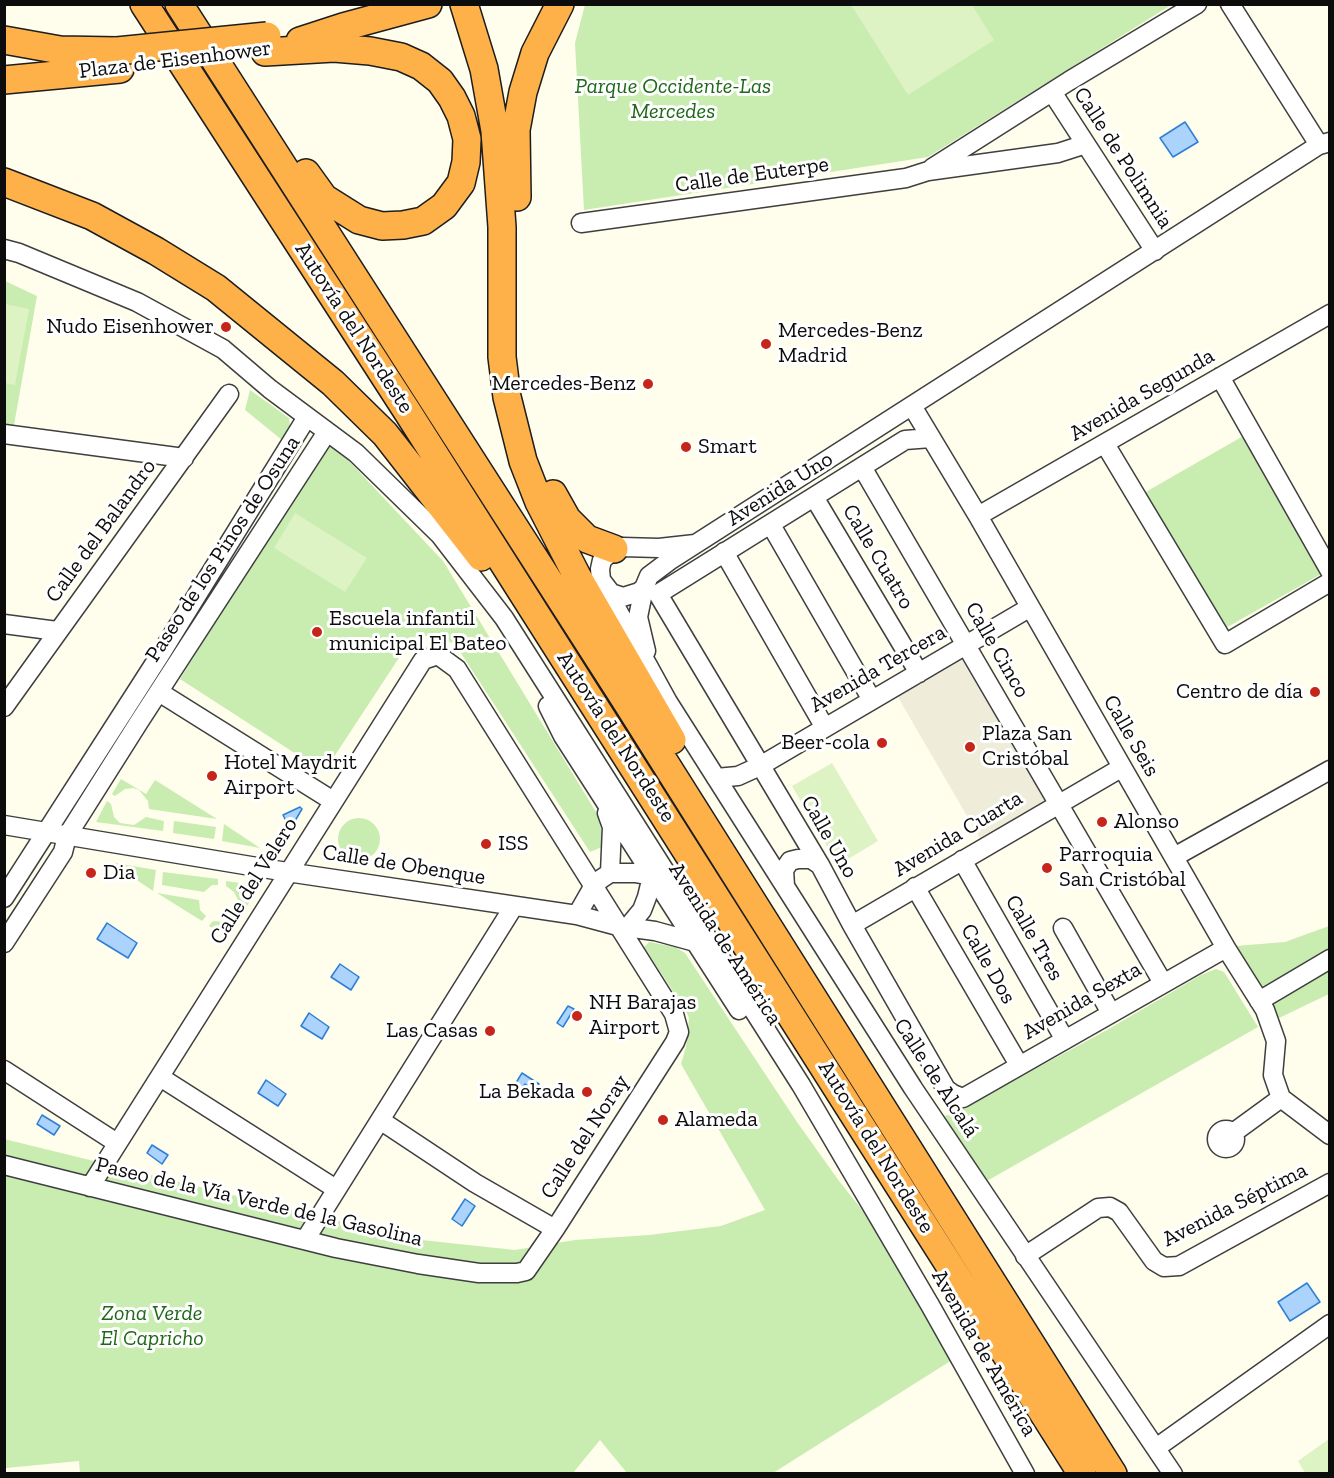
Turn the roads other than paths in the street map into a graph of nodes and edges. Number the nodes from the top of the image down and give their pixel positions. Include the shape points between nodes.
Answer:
1 (144, 4) edge
2 (179, 4) edge
3 (198, 4) edge
4 (428, 4) edge
5 (464, 4) edge
6 (560, 4) edge
7 (1197, 4) edge
8 (1230, 4) edge
9 (4, 40) edge
10 (266, 44) junction
11 (119, 60) junction
12 (4, 80) edge
13 (1052, 92) junction
14 (516, 130) junction
15 (982, 136) junction
16 (1086, 144) junction
17 (1324, 144) edge
18 (992, 163) junction
19 (928, 171) junction
20 (4, 182) edge
21 (581, 223) dead end
22 (502, 227) junction
23 (4, 249) edge
24 (1155, 250) junction
25 (1329, 314) edge
26 (1220, 377) junction
27 (230, 394) dead end
28 (912, 405) junction
29 (307, 417) junction
30 (327, 432) junction
31 (4, 434) edge
32 (932, 438) junction
33 (1105, 444) junction
34 (184, 458) junction
35 (862, 466) junction
36 (814, 497) junction
37 (978, 516) junction
38 (771, 525) junction
39 (695, 544) junction
40 (622, 549) junction
41 (724, 552) junction
42 (1329, 571) edge
43 (601, 580) junction
44 (1329, 582) edge
45 (651, 586) junction
46 (1029, 608) junction
47 (535, 611) junction
48 (504, 618) junction
49 (4, 624) edge
50 (57, 631) junction
51 (966, 645) junction
52 (160, 655) junction
53 (918, 673) junction
54 (159, 692) junction
55 (873, 700) junction
56 (668, 702) junction
57 (4, 707) edge
58 (123, 713) junction
59 (825, 728) junction
60 (760, 766) junction
61 (1121, 768) junction
62 (1329, 770) edge
63 (716, 778) junction
64 (599, 792) junction
65 (333, 801) junction
66 (1058, 803) junction
67 (636, 824) junction
68 (4, 825) edge
69 (46, 832) junction
70 (67, 836) junction
71 (1174, 857) junction
72 (962, 860) junction
73 (820, 866) junction
74 (287, 872) junction
75 (610, 873) junction
76 (652, 876) junction
77 (785, 886) junction
78 (593, 887) junction
79 (915, 887) junction
80 (679, 893) junction
81 (4, 897) edge
82 (514, 906) junction
83 (577, 915) junction
84 (852, 925) junction
85 (623, 926) junction
86 (1062, 928) dead end
87 (695, 942) junction
88 (4, 943) edge
89 (1226, 948) junction
90 (1329, 959) edge
91 (1163, 983) junction
92 (1259, 1000) junction
93 (1111, 1013) junction
94 (1065, 1040) junction
95 (1019, 1065) junction
96 (4, 1070) edge
97 (160, 1077) junction
98 (963, 1098) joint
99 (1281, 1098) junction
100 (380, 1120) junction
101 (827, 1133) junction
102 (1233, 1133) dead end
103 (1329, 1135) edge
104 (117, 1143) junction
105 (4, 1165) edge
106 (1329, 1183) edge
107 (90, 1187) junction
108 (336, 1189) junction
109 (555, 1229) junction
110 (304, 1240) junction
111 (1025, 1256) junction
112 (1329, 1324) edge
113 (1034, 1347) junction
114 (1156, 1448) junction
115 (1025, 1473) edge
116 (1082, 1473) edge
117 (1113, 1473) edge
118 (1173, 1473) edge

1 - 47 highway, Autovía del Nordeste
2 - 113 highway, Autovía del Nordeste
3 - 10 highway via 324,198 359,220 382,226 423,221 444,206 461,183 467,139 462,116 440,81 401,57 370,51
4 - 10 highway, Plaza de Eisenhower
5 - 22 highway via 484,69 495,131
6 - 14 highway via 535,53
7 - 13 street, Calle de Euterpe
8 - 17 street
9 - 11 highway
10 - 11 highway, Plaza de Eisenhower
11 - 12 highway, Plaza de Eisenhower
13 - 15 street, Calle de Euterpe
13 - 16 street, Calle de Polimnia
14 - 22 highway
14 - 40 highway via 518,374 527,428 544,478 567,519 587,539
15 - 18 street
15 - 19 street, Calle de Euterpe
16 - 18 street, Calle de Euterpe via 1058,153
16 - 24 street, Calle de Polimnia
17 - 24 street
18 - 19 street, Calle de Euterpe
19 - 21 street, Calle de Euterpe via 906,178
20 - 47 highway via 92,216 156,251 216,288 278,338 386,434 489,568
22 - 113 highway via 502,357 507,397 523,461 539,502 577,576 723,829 1027,1313
23 - 29 street, Avenida de América via 137,302 217,345
24 - 28 street
25 - 26 street, Avenida Segunda
26 - 33 street, Avenida Segunda
26 - 42 street
27 - 34 street, Calle del Balandro
28 - 32 street, Calle Seis
28 - 39 street
29 - 30 street, Avenida de América
29 - 52 street, Paseo de los Pinos de Osuna
30 - 48 street, Avenida de América via 356,453 440,535
30 - 54 street, Paseo de los Pinos de Osuna
31 - 34 street, Calle del Balandro
32 - 35 street, Avenida Uno via 905,440
32 - 37 street, Calle Seis
33 - 37 street, Avenida Segunda
33 - 44 street via 1225,644
34 - 50 street, Calle del Balandro
35 - 36 street, Avenida Uno
35 - 51 street, Calle Cinco
36 - 38 street, Avenida Uno
36 - 53 street, Calle Cuatro
37 - 46 street, Calle Seis
38 - 41 street, Avenida Uno
38 - 55 street
39 - 40 street
39 - 45 street
40 - 43 street via 602,560
40 - 45 street via 644,556
41 - 45 street, Avenida Uno
41 - 59 street
43 - 45 street via 611,593 622,597
43 - 56 street, Calle de Alcalá
45 - 56 street, Calle de Alcalá via 638,617 646,650
45 - 60 street, Calle Uno
46 - 51 street, Avenida Tercera
46 - 61 street, Calle Seis
47 - 116 highway, Autovía del Nordeste
48 - 64 street, Avenida de América via 564,736
48 - 67 street, Avenida de América
49 - 50 street, Calle del Balandro
50 - 57 street, Calle del Balandro
51 - 53 street, Avenida Tercera
51 - 66 street, Calle Cinco
52 - 54 street, Paseo de los Pinos de Osuna
52 - 58 street, Paseo de los Pinos de Osuna
53 - 55 street, Avenida Tercera
54 - 58 street, Paseo de los Pinos de Osuna
54 - 65 street
54 - 70 street, Paseo de los Pinos de Osuna
55 - 59 street, Avenida Tercera
56 - 63 street, Calle de Alcalá
58 - 69 street, Paseo de los Pinos de Osuna
59 - 60 street, Avenida Tercera
60 - 63 street, Avenida Tercera via 738,776
60 - 73 street, Calle Uno
61 - 66 street, Avenida Cuarta
61 - 71 street, Calle Seis
62 - 71 street
63 - 77 street, Calle de Alcalá
64 - 75 street via 612,827
64 - 76 street, Avenida de América
65 - 74 street, Calle del Velero
65 - 78 street, Calle del Velero via 423,660 438,655 455,666
66 - 72 street, Avenida Cuarta
66 - 91 street, Calle Cinco
67 - 76 street via 648,851
67 - 80 street, Avenida de América
68 - 69 street
69 - 70 street, Calle de Obenque
69 - 81 street, Paseo de los Pinos de Osuna
70 - 74 street, Calle de Obenque
70 - 88 street, Paseo de los Pinos de Osuna via 63,852
71 - 89 street, Calle Seis
72 - 79 street, Avenida Cuarta
72 - 94 street, Calle Tres
73 - 77 street via 811,859 790,861 784,870
73 - 84 street, Calle Uno
74 - 82 street, Calle de Obenque
74 - 97 street, Calle del Velero
75 - 76 street
75 - 78 street
76 - 80 street
76 - 85 street via 642,910
76 - 87 street, Avenida de América
77 - 111 street, Calle de Alcalá
78 - 83 street
78 - 85 street, Calle del Velero
79 - 84 street, Avenida Cuarta
79 - 95 street, Calle Dos
80 - 101 street, Avenida de América via 801,1085
82 - 83 street, Calle de Obenque
82 - 100 street
83 - 85 street, Calle de Obenque
84 - 98 street, Calle Uno via 946,1089
85 - 87 street, Calle de Obenque
85 - 109 street, Calle del Noray via 674,1014 679,1032
86 - 93 street
87 - 101 street, Avenida de América via 762,1045
89 - 91 street, Avenida Sexta
89 - 92 street, Calle Seis
90 - 92 street
91 - 93 street, Avenida Sexta
92 - 99 street, Calle Seis via 1276,1041 1273,1074
93 - 94 street, Avenida Sexta
94 - 95 street, Avenida Sexta
95 - 98 street, Avenida Sexta
96 - 104 street
97 - 104 street, Calle del Velero
97 - 108 street
99 - 102 street
99 - 103 street
100 - 108 street
100 - 109 street, Calle del Noray
101 - 115 street, Avenida de América
104 - 107 street, Calle del Velero
105 - 107 street, Paseo de la Vía Verde de la Gasolina
106 - 111 street, Avenida Séptima via 1179,1266 1164,1267 1154,1261 1119,1212 1110,1207 1098,1208
107 - 110 street, Paseo de la Vía Verde de la Gasolina
108 - 110 street
109 - 110 street, Paseo de la Vía Verde de la Gasolina via 526,1271 517,1273 480,1273 418,1264
111 - 114 street, Calle de Alcalá
112 - 114 street
113 - 117 highway, Autovía del Nordeste
114 - 118 street, Calle de Alcalá

